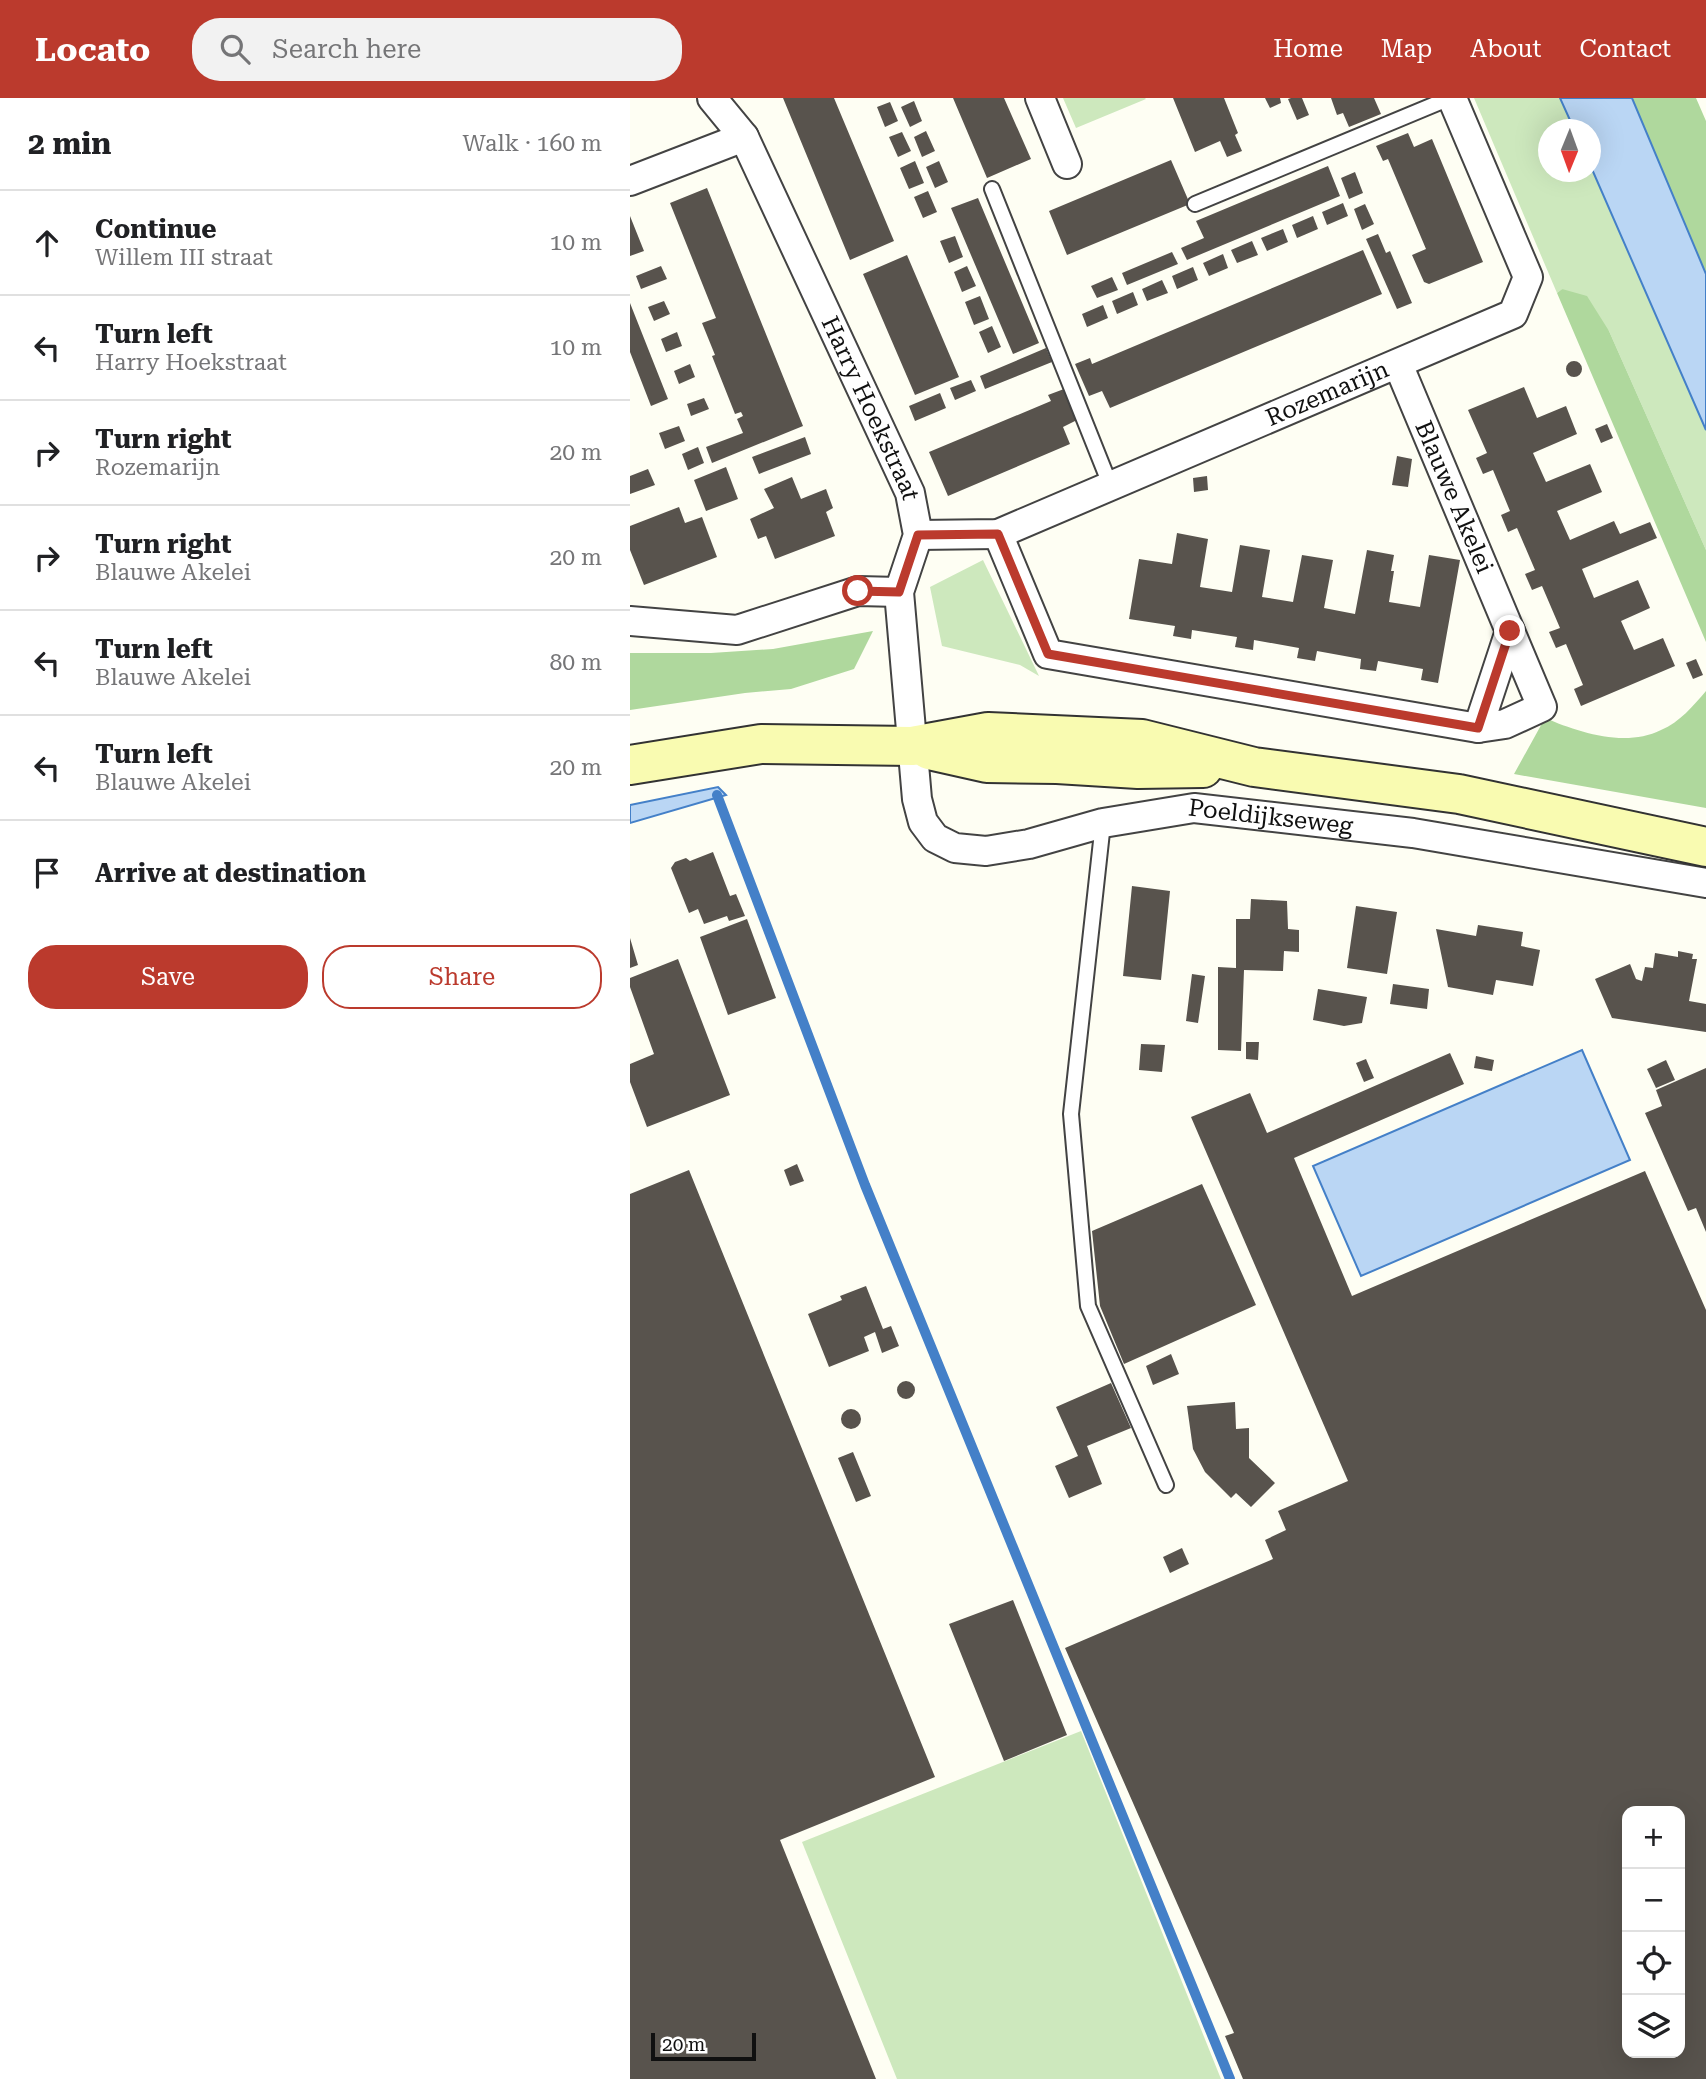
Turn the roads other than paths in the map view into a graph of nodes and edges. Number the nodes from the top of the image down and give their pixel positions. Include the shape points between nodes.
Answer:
1 (712, 98) edge
2 (1040, 98) edge
3 (1451, 98) edge
4 (744, 138) junction
5 (1067, 164) dead end
6 (630, 181) edge
7 (992, 189) dead end
8 (1195, 204) dead end
9 (1398, 364) junction
10 (1111, 487) junction
11 (998, 534) junction
12 (918, 535) junction
13 (899, 592) junction
14 (630, 621) edge
15 (1510, 631) junction
16 (1478, 728) junction
17 (912, 746) junction
18 (630, 765) edge
19 (1103, 823) junction
20 (1706, 847) edge
21 (1706, 883) edge
22 (1166, 1485) dead end

1 - 4 street, Harry Hoekstraat
2 - 5 street
3 - 8 lane
3 - 9 street, Rozemarijn via 1528,277 1513,314
4 - 6 street
4 - 12 street, Harry Hoekstraat via 910,493
7 - 10 lane
9 - 10 street, Rozemarijn
9 - 15 street, Blauwe Akelei
10 - 11 street, Rozemarijn
11 - 12 street, Rozemarijn
11 - 16 street, Blauwe Akelei via 1048,654
12 - 13 street, Harry Hoekstraat
13 - 14 street via 858,591 737,630
13 - 17 street, Harry Hoekstraat
15 - 16 street
15 - 16 street, Blauwe Akelei via 1542,708 1505,724
17 - 18 street, Poeldijkseweg via 761,744
17 - 19 street, Poeldijkseweg via 923,822 935,838 955,848 986,851 1029,844
17 - 20 street, Poeldijkseweg via 988,732 1142,739 1254,767 1459,794
19 - 21 street, Poeldijkseweg via 1194,808 1413,833
19 - 22 lane via 1070,1114 1088,1306

